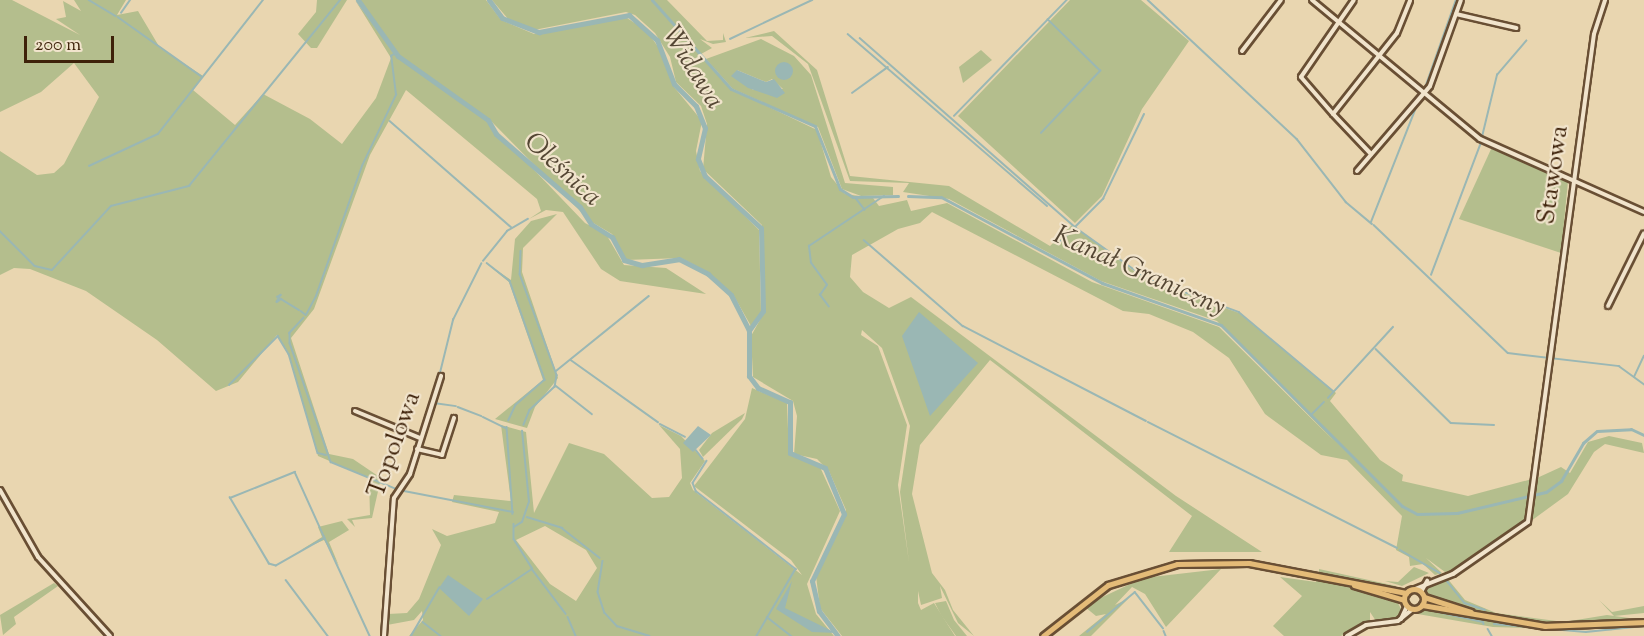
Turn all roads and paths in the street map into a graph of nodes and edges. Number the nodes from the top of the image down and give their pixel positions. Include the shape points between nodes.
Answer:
1 (1281, 0) edge
2 (1312, 0) edge
3 (1354, 0) edge
4 (1410, 0) edge
5 (1461, 0) edge
6 (1604, 0) edge
7 (1456, 14) junction
8 (1340, 21) junction
9 (1516, 28) dead end
10 (1242, 51) dead end
11 (1380, 54) junction
12 (1426, 91) junction
13 (1333, 114) junction
14 (1371, 154) junction
15 (1357, 171) dead end
16 (1573, 180) junction
17 (1644, 212) edge
18 (1644, 233) edge
19 (1608, 306) dead end
20 (441, 376) dead end
21 (355, 411) dead end
22 (454, 418) dead end
23 (420, 438) junction
24 (417, 449) junction
25 (0, 490) edge
26 (1347, 582) junction
27 (1406, 593) junction
28 (1420, 593) junction
29 (1406, 603) junction
30 (1422, 604) junction
31 (1413, 609) junction
32 (1475, 614) junction
33 (1401, 619) junction
34 (1644, 622) edge
35 (110, 636) edge
36 (384, 636) edge
37 (1043, 636) edge
38 (1347, 636) edge

1 - 10 street
2 - 8 street
3 - 8 street
4 - 11 street via 1397,33
5 - 7 street
6 - 16 street, Stawowa via 1594,34
7 - 9 street
7 - 12 street
8 - 11 street
8 - 13 street via 1301,77
11 - 12 street
11 - 13 street
12 - 14 street
12 - 16 street via 1480,139
13 - 14 street
14 - 15 street
16 - 17 street
16 - 28 street, Stawowa via 1527,522 1519,533 1453,574 1427,581
18 - 19 street
20 - 23 street, Topolowa
21 - 23 street
22 - 24 street via 442,455
23 - 24 street, Topolowa
24 - 36 street, Topolowa via 409,476 397,490 389,521
25 - 35 street via 35,552
26 - 27 main road
26 - 29 main road
26 - 37 main road via 1249,563 1166,566 1096,592
27 - 28 main road
27 - 29 main road
28 - 30 main road
28 - 32 main road
29 - 31 main road
29 - 33 street
30 - 31 main road
30 - 32 main road
31 - 33 street
32 - 34 main road via 1567,627
33 - 38 street via 1363,626

